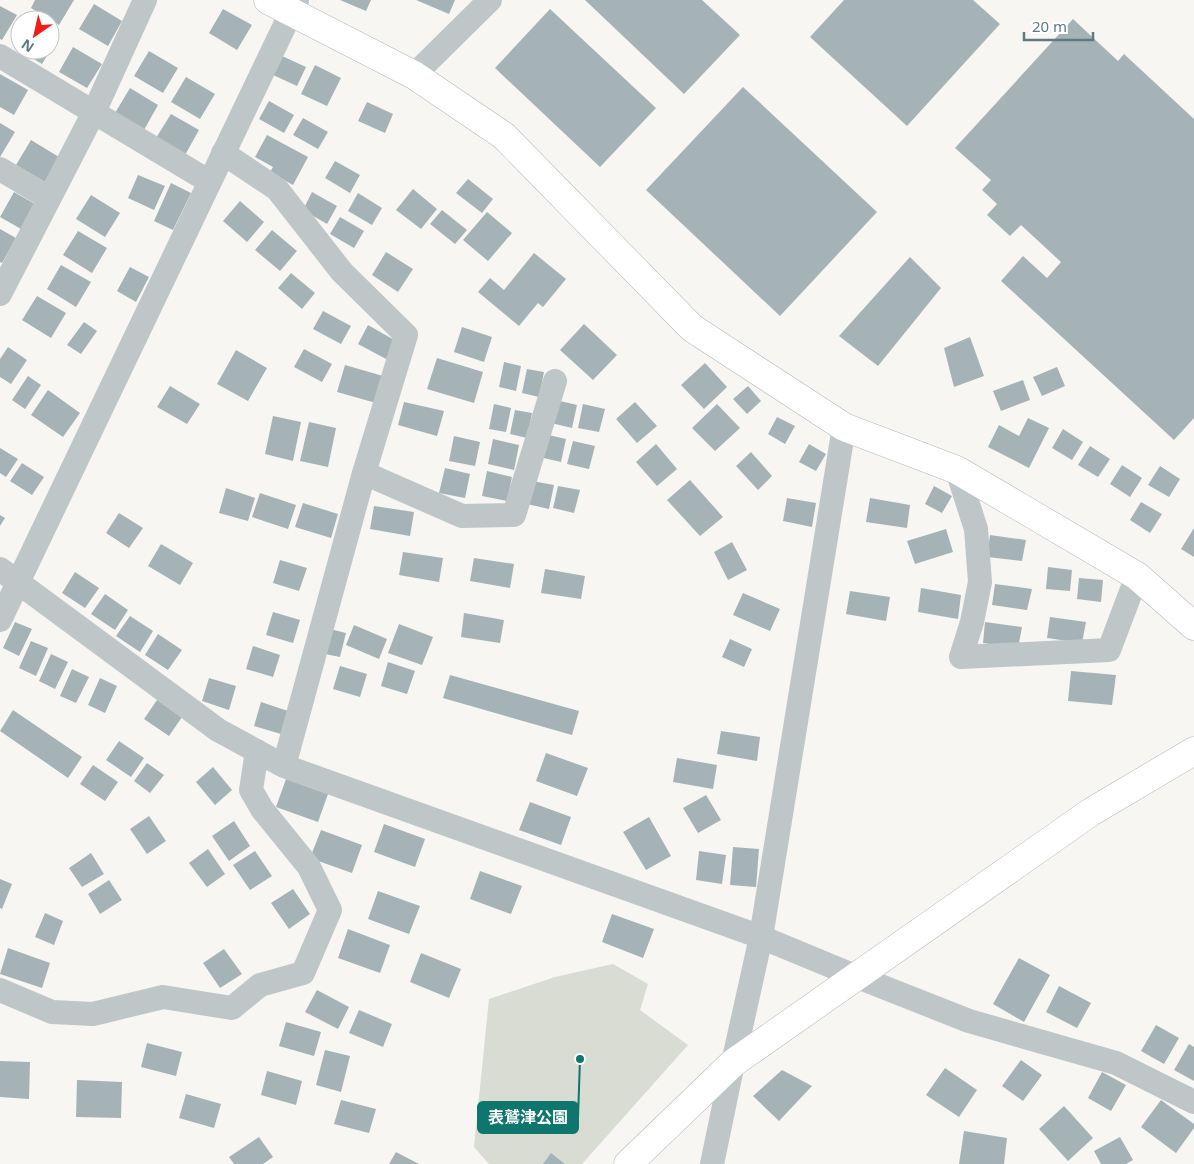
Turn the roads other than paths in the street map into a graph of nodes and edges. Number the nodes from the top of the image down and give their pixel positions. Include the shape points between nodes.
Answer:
1 (145, 0) edge
2 (490, 0) edge
3 (286, 4) edge
4 (0, 56) edge
5 (414, 75) junction
6 (94, 112) junction
7 (223, 152) junction
8 (0, 169) edge
9 (210, 182) junction
10 (49, 198) junction
11 (2, 285) edge
12 (555, 381) dead end
13 (844, 427) junction
14 (957, 470) junction
15 (364, 473) junction
16 (9, 576) edge
17 (1137, 576) junction
18 (0, 620) edge
19 (1194, 626) edge
20 (257, 751) junction
21 (1194, 751) edge
22 (284, 766) junction
23 (762, 937) junction
24 (855, 976) junction
25 (0, 990) edge
26 (733, 1063) junction
27 (1194, 1102) edge
28 (628, 1164) edge
29 (712, 1164) edge

1 - 6 street
2 - 5 street
3 - 5 street
3 - 7 street
4 - 6 street
5 - 13 street via 504,136 692,328
6 - 9 street
6 - 10 street
7 - 9 street
7 - 15 street via 277,189 342,272 406,335
8 - 10 street
9 - 16 street
10 - 11 street
12 - 15 street via 514,515 462,516
13 - 14 street
13 - 23 street
14 - 17 street
14 - 17 street via 976,529 980,582 961,657 1109,650
15 - 22 street
16 - 18 street
16 - 20 street via 218,730
17 - 19 street
20 - 22 street
20 - 25 street via 251,790 262,809 309,867 330,910 303,973 260,985 232,1008 163,998 93,1014 52,1012
21 - 24 street via 1092,812
22 - 23 street
23 - 24 street
23 - 26 street
24 - 26 street
24 - 27 street via 969,1021 1116,1063
26 - 28 street
26 - 29 street

